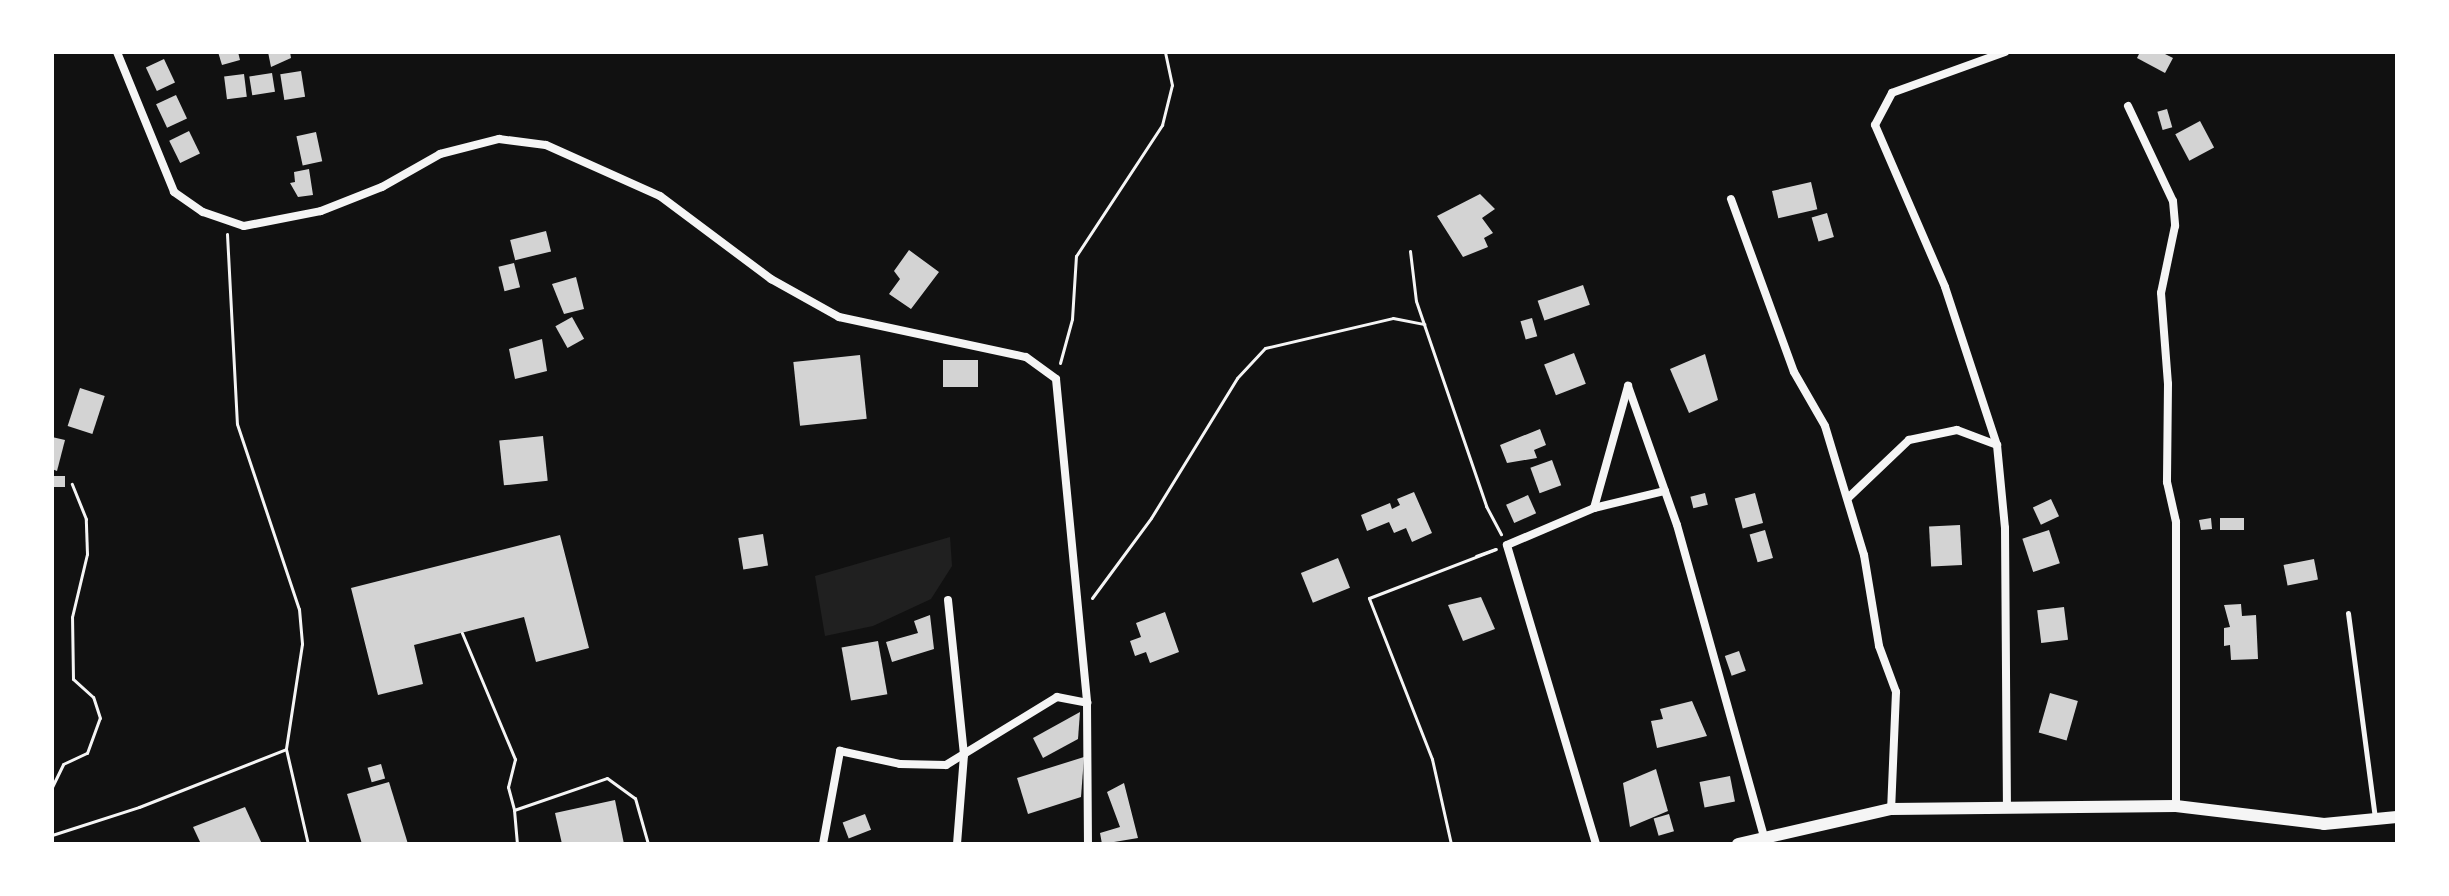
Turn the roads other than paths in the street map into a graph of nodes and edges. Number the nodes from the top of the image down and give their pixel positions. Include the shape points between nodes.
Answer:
1 (117, 52) edge
2 (2005, 52) edge
3 (2128, 106) dead end
4 (1731, 199) dead end
5 (1997, 445) junction
6 (1665, 491) junction
7 (1848, 498) junction
8 (1594, 508) junction
9 (948, 600) dead end
10 (2348, 613) dead end
11 (1087, 703) junction
12 (964, 755) junction
13 (2176, 806) junction
14 (1891, 809) junction
15 (2007, 809) junction
16 (2397, 817) edge
17 (2375, 823) junction
18 (1764, 837) junction
19 (823, 844) edge
20 (957, 844) edge
21 (1088, 844) edge
22 (1596, 844) edge
23 (1738, 844) edge

1 - 11 street via 174,192 203,212 244,226 321,211 382,187 440,154 499,139 546,145 660,196 771,279 839,317 1026,357 1056,379
2 - 5 street via 1892,93 1875,125 1945,287
3 - 13 street via 2173,201 2175,226 2161,293 2168,384 2167,482 2176,522
4 - 7 street via 1794,372 1825,426
5 - 7 street via 1957,430 1909,440
5 - 15 street via 2005,528
6 - 8 street
6 - 8 street via 1628,386
6 - 18 street
7 - 14 street via 1879,646 1896,692
8 - 22 street via 1507,545
9 - 12 street
10 - 17 lane
11 - 12 street via 1057,697
11 - 21 street
12 - 19 street via 946,765 900,764 840,751
12 - 20 street
13 - 15 street
13 - 17 street via 2324,824
14 - 15 street
14 - 18 street
16 - 17 street
18 - 23 street

